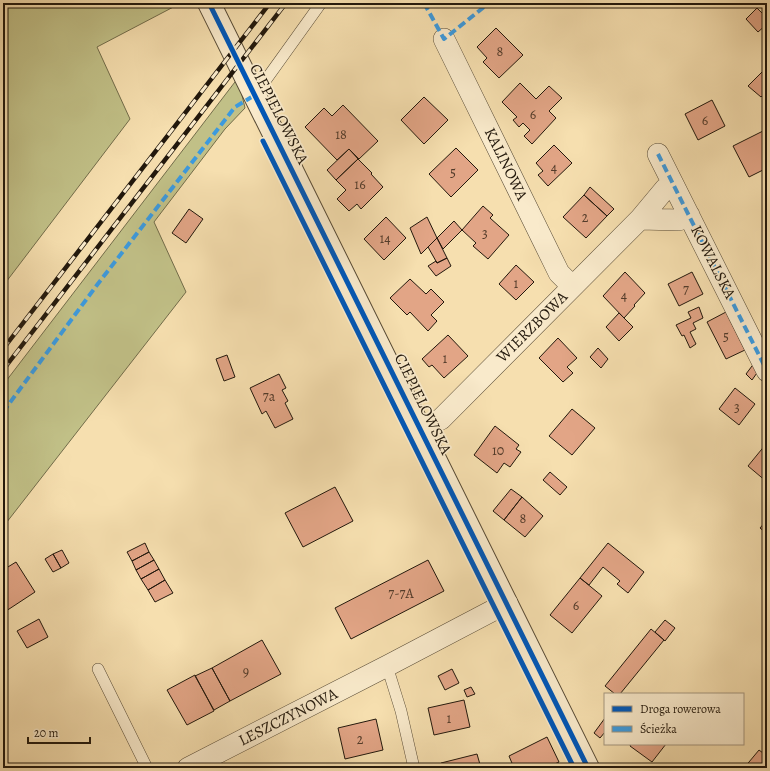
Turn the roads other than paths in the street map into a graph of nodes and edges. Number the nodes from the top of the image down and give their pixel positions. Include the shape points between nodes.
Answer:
1 (209, 3) edge
2 (321, 3) edge
3 (444, 38) dead end
4 (255, 94) junction
5 (658, 154) dead end
6 (673, 184) junction
7 (689, 215) junction
8 (640, 218) junction
9 (572, 286) junction
10 (767, 371) edge
11 (421, 429) junction
12 (507, 603) junction
13 (387, 666) junction
14 (98, 669) dead end
15 (147, 768) edge
16 (188, 768) edge
17 (414, 768) edge
18 (588, 768) edge

1 - 4 street, CIEPIELOWSKA
2 - 4 lane
3 - 9 street, KALINOWA via 559,273
4 - 11 street, CIEPIELOWSKA
5 - 6 street, KOWALSKA
6 - 7 street, KOWALSKA
6 - 8 street, WIERZBOWA via 665,189
7 - 8 street via 680,220
7 - 10 street, KOWALSKA
8 - 9 street, WIERZBOWA
9 - 11 street, WIERZBOWA via 441,419
11 - 12 street, CIEPIELOWSKA
12 - 13 street, LESZCZYNOWA
12 - 18 street, CIEPIELOWSKA
13 - 16 street, LESZCZYNOWA
13 - 17 lane via 401,711
14 - 15 lane

